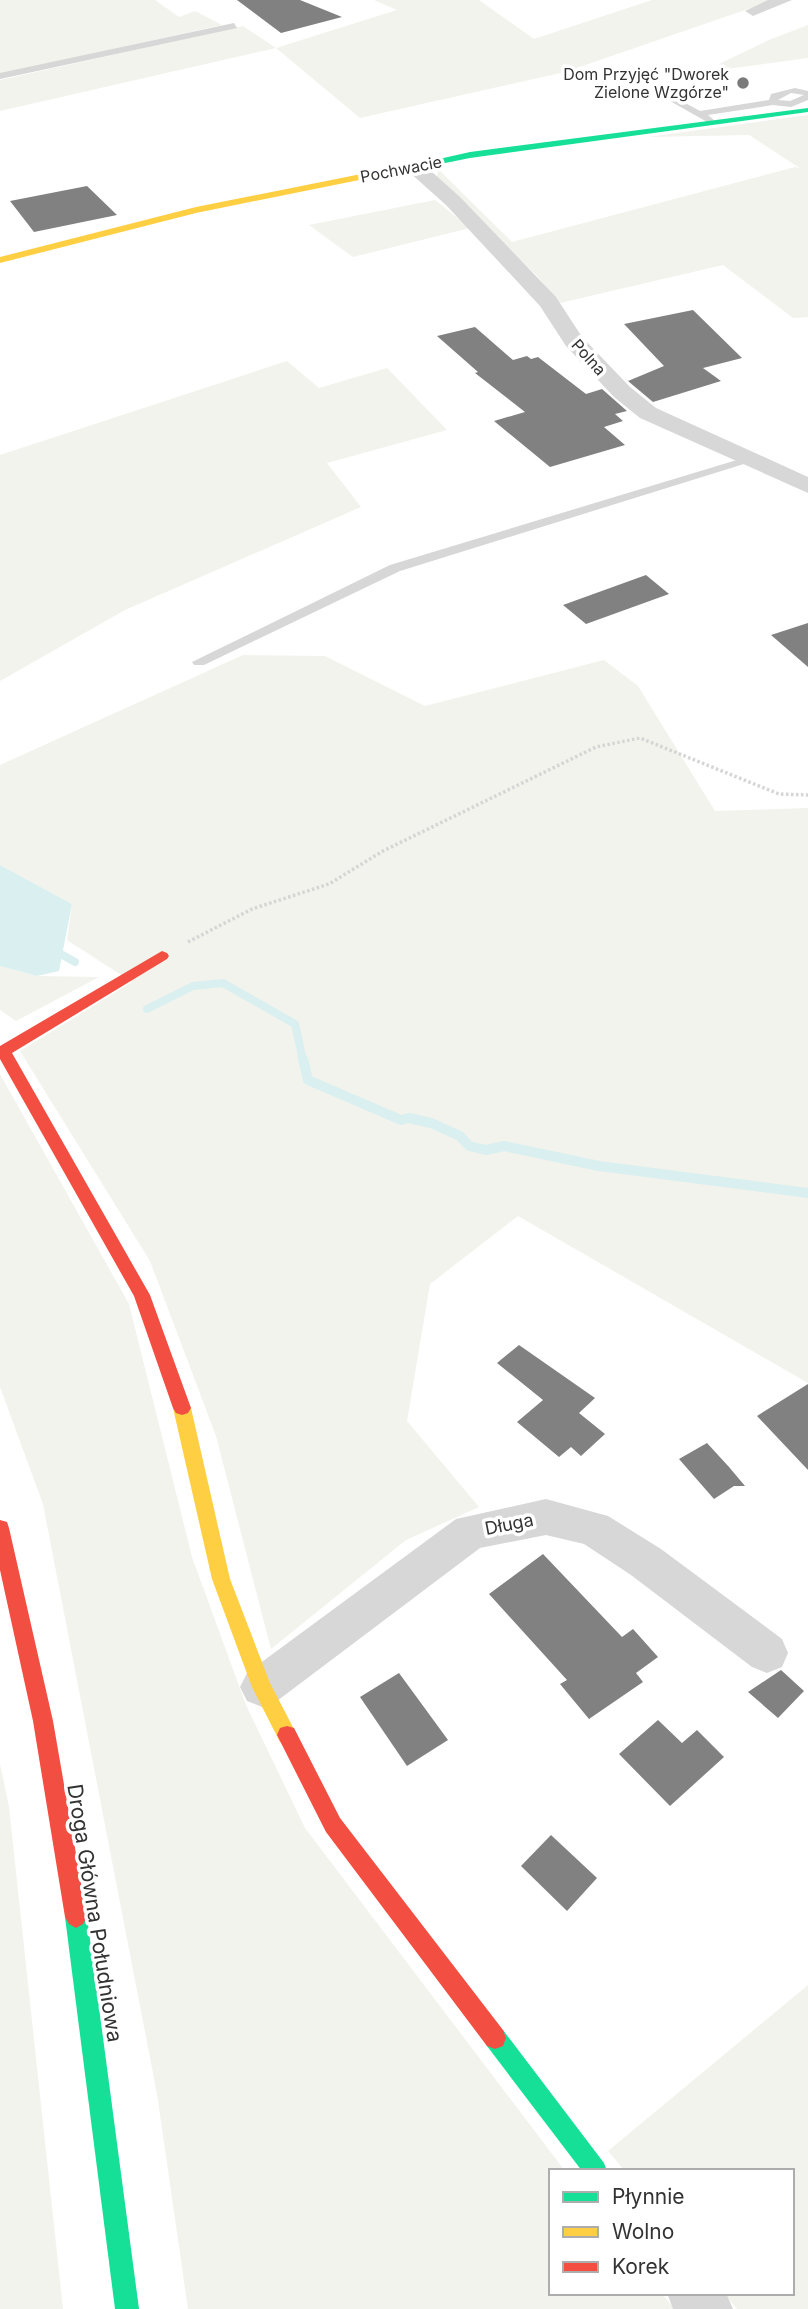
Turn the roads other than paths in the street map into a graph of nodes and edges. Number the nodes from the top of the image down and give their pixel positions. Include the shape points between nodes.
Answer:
1 (784, 0) edge
2 (753, 11) dead end
3 (234, 26) dead end
4 (0, 76) edge
5 (808, 96) edge
6 (675, 101) dead end
7 (808, 110) edge
8 (700, 114) junction
9 (715, 124) junction
10 (415, 167) junction
11 (0, 260) edge
12 (754, 459) junction
13 (808, 486) edge
14 (199, 662) dead end
15 (162, 956) road end
16 (0, 1528) edge
17 (767, 1653) dead end
18 (262, 1687) junction
19 (594, 2169) edge
20 (695, 2295) edge
21 (127, 2309) edge
22 (706, 2309) edge

1 - 2 street
3 - 4 lane
5 - 8 lane via 791,104 773,102
6 - 8 lane
7 - 9 street, Pochwacie
8 - 9 lane
9 - 10 street, Pochwacie via 506,150
10 - 11 street, Pochwacie via 197,210
10 - 12 street, Polna via 548,302 573,341 622,392 648,413
12 - 13 street, Polna
12 - 14 lane via 395,568
15 - 18 street via 3,1051 142,1295 185,1416 221,1579
16 - 21 street, Droga Główna Południowa via 58,1808 94,2043
17 - 18 street, Długa via 594,1529 546,1517 470,1532
18 - 19 street via 333,1825
20 - 22 street

